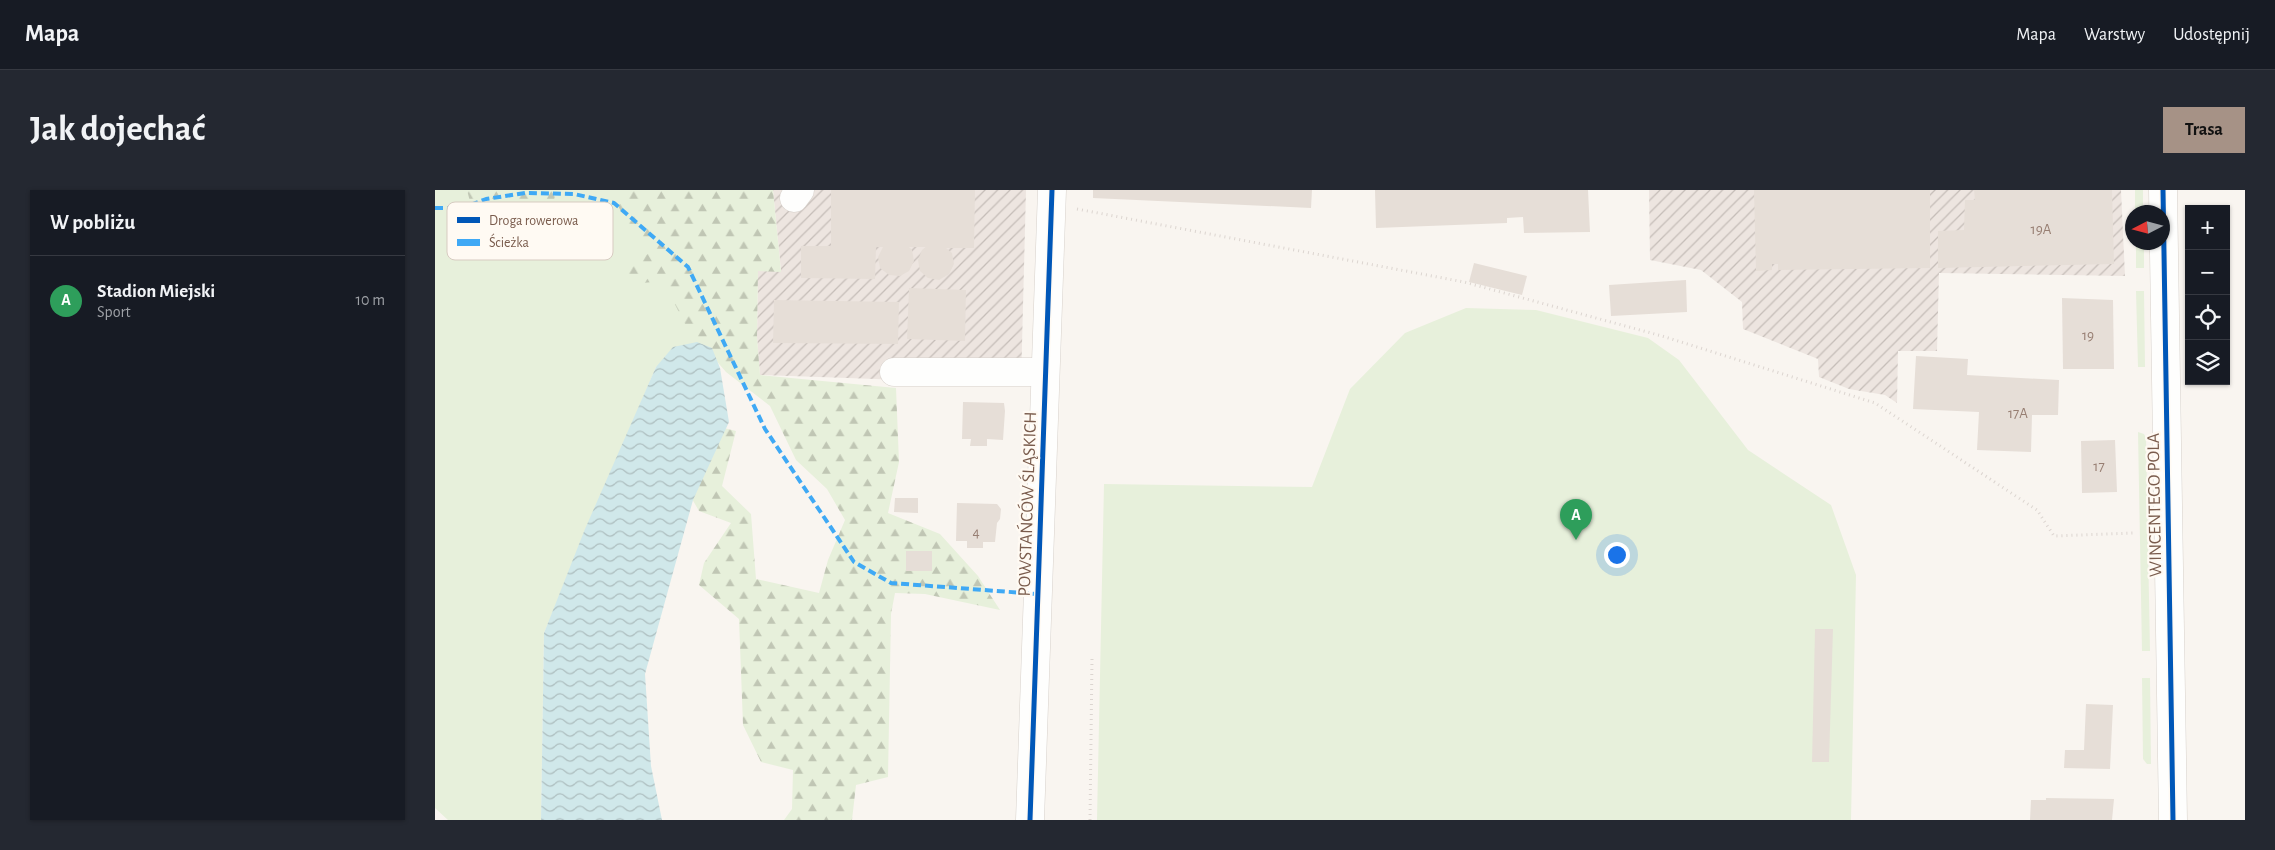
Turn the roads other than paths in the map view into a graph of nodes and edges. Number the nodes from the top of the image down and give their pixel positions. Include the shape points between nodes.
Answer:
1 (2163, 190) edge
2 (1051, 197) edge
3 (894, 372) dead end
4 (1045, 372) junction
5 (1030, 820) edge
6 (2173, 820) edge

1 - 6 street, WINCENTEGO POLA
2 - 4 street, POWSTAŃCÓW ŚLĄSKICH
3 - 4 street
4 - 5 street, POWSTAŃCÓW ŚLĄSKICH

